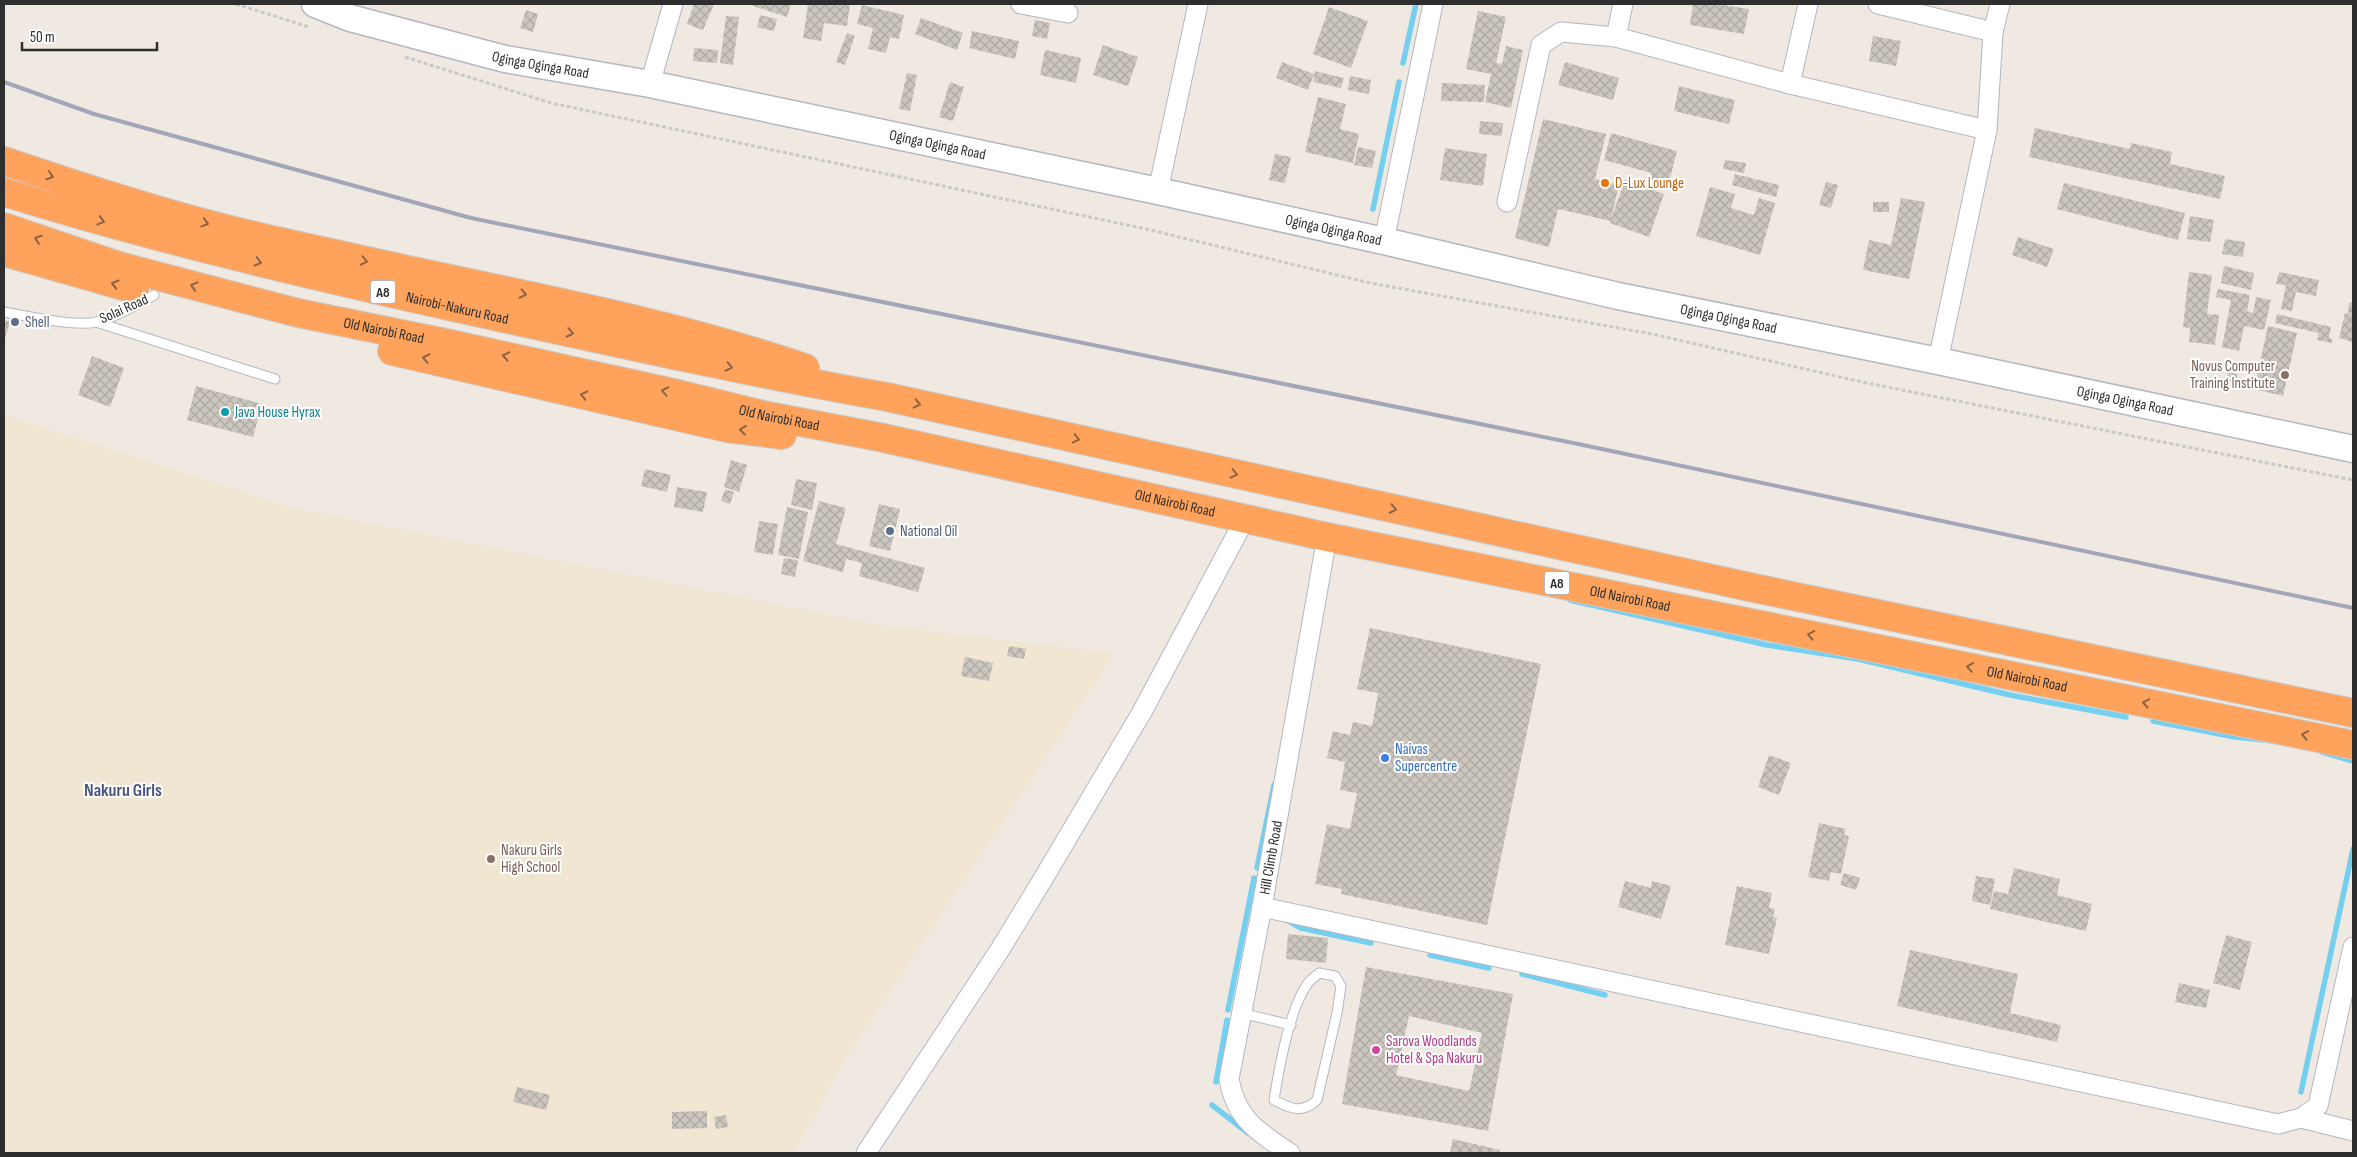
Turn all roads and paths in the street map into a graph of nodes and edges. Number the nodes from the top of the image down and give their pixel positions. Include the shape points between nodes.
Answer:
1 (236, 4) edge
2 (673, 4) edge
3 (1021, 4) edge
4 (1198, 4) edge
5 (1433, 4) edge
6 (1623, 4) edge
7 (1808, 4) edge
8 (1878, 4) edge
9 (2000, 4) edge
10 (1068, 13) dead end
11 (312, 16) edge
12 (1993, 32) junction
13 (1616, 37) junction
14 (403, 56) dead end
15 (650, 84) junction
16 (1790, 84) junction
17 (1987, 130) junction
18 (4, 161) edge
19 (1158, 191) junction
20 (4, 192) edge
21 (1507, 202) dead end
22 (4, 228) edge
23 (1384, 241) junction
24 (4, 252) edge
25 (154, 295) junction
26 (4, 312) edge
27 (96, 322) junction
28 (1938, 361) junction
29 (276, 379) dead end
30 (887, 397) junction
31 (879, 437) junction
32 (2353, 449) edge
33 (2353, 480) edge
34 (1246, 517) junction
35 (1327, 537) junction
36 (2353, 713) edge
37 (2353, 745) edge
38 (1262, 907) junction
39 (2353, 947) edge
40 (1241, 1013) junction
41 (1291, 1025) junction
42 (2301, 1118) junction
43 (2353, 1131) edge
44 (866, 1153) edge
45 (1290, 1153) edge

1 - 11 path
2 - 15 street
3 - 10 street
4 - 19 street
5 - 23 street
6 - 13 street
7 - 16 street
8 - 12 street
9 - 12 street
11 - 15 street, Oginga Oginga Road via 350,18 506,59
12 - 17 street
13 - 16 street
13 - 21 street via 1561,32 1541,45
14 - 33 path via 551,103 1146,229 1370,283 1652,334 1862,382
15 - 19 street, Oginga Oginga Road
16 - 17 street
17 - 28 street
18 -> 30 highway via 210,225 535,296 721,341
19 - 23 street, Oginga Oginga Road
20 -> 30 highway, Nairobi-Nakuru Road / A8 via 166,239 323,279 766,376
31 -> 22 highway, Old Nairobi Road / A8 via 763,415 630,383 298,313 119,266
23 - 28 street, Oginga Oginga Road via 1618,296
25 -> 24 highway
25 - 27 lane, Solai Road
31 -> 25 highway via 803,437 727,428
26 - 27 lane, Solai Road via 59,321
27 - 29 lane
28 - 32 street, Oginga Oginga Road
30 -> 36 highway, A8 via 1754,588
31 - 34 highway, Old Nairobi Road / A8
34 - 35 highway, Old Nairobi Road / A8
34 - 44 street via 1150,697 1044,879
37 -> 35 highway, Old Nairobi Road / A8
35 - 38 street, Hill Climb Road
38 - 40 street, Hill Climb Road
38 - 42 street via 2278,1124
39 - 42 street via 2318,1106
40 - 41 lane
40 - 45 street, Hill Climb Road via 1229,1078 1232,1095 1248,1124
41 - 41 lane via 1274,1100 1298,1109 1309,1108 1317,1100 1337,1013 1341,986 1335,976 1319,973 1308,983
42 - 43 street

